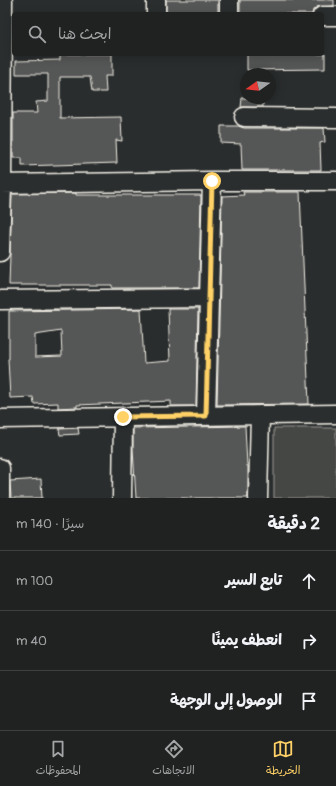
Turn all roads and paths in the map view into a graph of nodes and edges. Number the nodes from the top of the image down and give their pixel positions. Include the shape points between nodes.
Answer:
1 (156, 0) edge
2 (229, 0) edge
3 (7, 11) edge
4 (156, 12) edge
5 (228, 12) edge
6 (324, 16) edge
7 (336, 16) edge
8 (1, 97) edge
9 (244, 117) dead end
10 (336, 118) edge
11 (212, 181) junction
12 (336, 181) edge
13 (1, 184) edge
14 (0, 252) edge
15 (209, 298) junction
16 (0, 300) edge
17 (336, 414) edge
18 (0, 415) edge
19 (260, 415) junction
20 (206, 416) junction
21 (123, 417) junction
22 (0, 419) edge
23 (0, 425) edge
24 (0, 468) edge
25 (0, 498) edge
26 (122, 498) edge
27 (258, 498) edge

1 - 4 street
2 - 5 street
3 - 8 street
6 - 7 street
8 - 13 street
9 - 10 street
11 - 12 street
11 - 13 street
11 - 15 street
13 - 14 street
15 - 16 street
15 - 20 street
17 - 19 street
18 - 22 street
19 - 20 street
19 - 27 street
20 - 21 street
21 - 22 street
21 - 26 street
22 - 23 street
24 - 25 street

